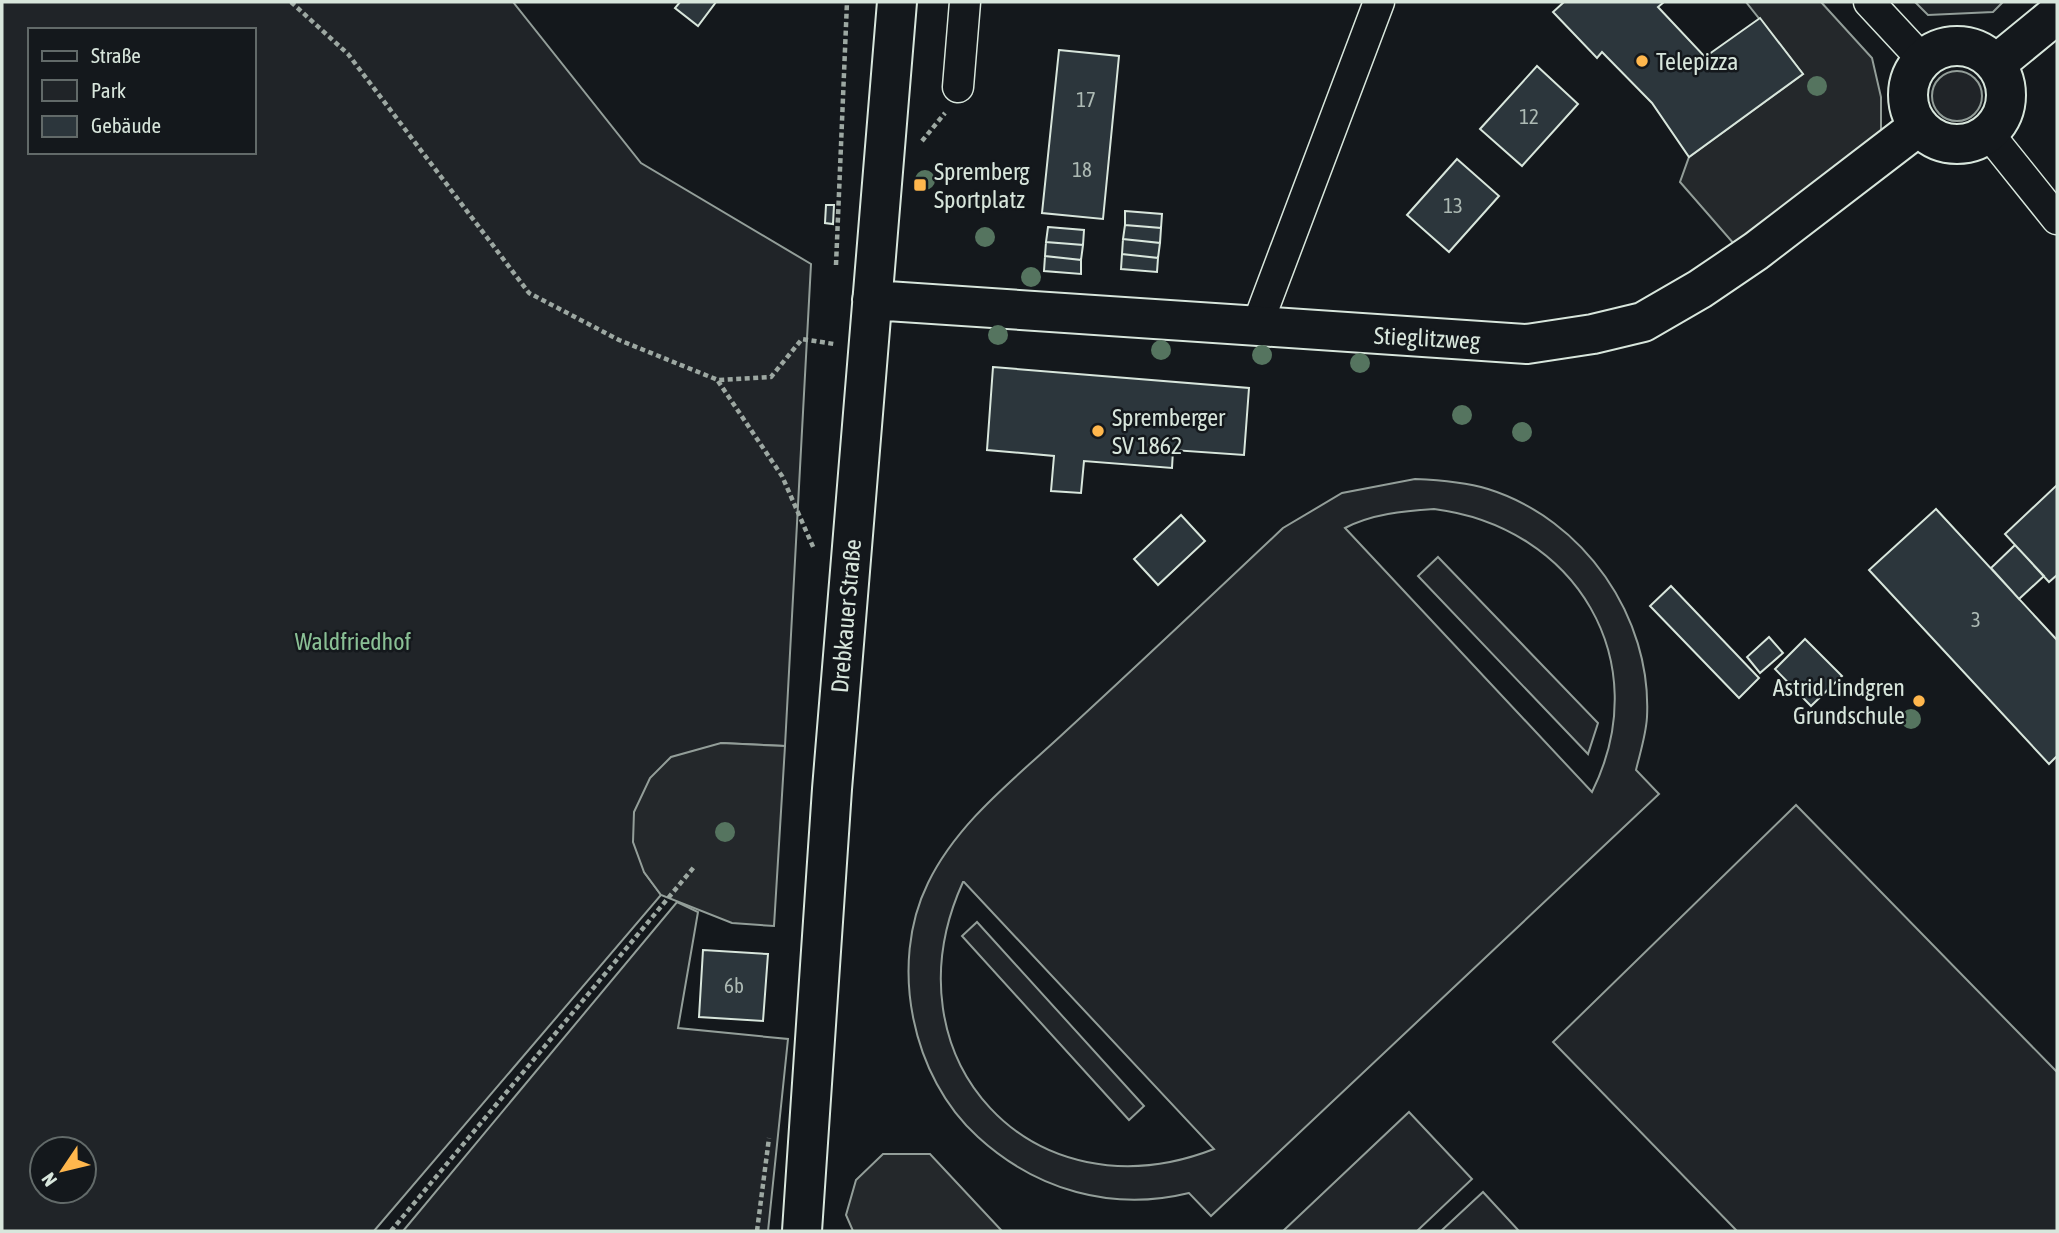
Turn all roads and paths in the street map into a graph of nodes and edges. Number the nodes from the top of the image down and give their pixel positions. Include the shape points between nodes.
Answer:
1 (291, 2) edge
2 (897, 2) edge
3 (965, 2) edge
4 (1379, 2) edge
5 (1870, 2) edge
6 (2057, 14) edge
7 (1922, 59) junction
8 (1996, 64) junction
9 (958, 87) joint
10 (1919, 126) junction
11 (1988, 133) junction
12 (919, 143) dead end
13 (2057, 219) edge
14 (872, 300) junction
15 (1256, 328) junction
16 (868, 351) junction
17 (718, 380) junction
18 (815, 551) dead end
19 (694, 867) dead end
20 (391, 1231) edge
21 (802, 1231) edge

1 - 17 path via 348,54 529,293 619,340
2 - 14 street, Drebkauer Straße
3 - 9 street
4 - 15 street
5 - 7 street
6 - 8 street
7 - 8 street via 1936,50 1969,46
7 - 10 street via 1908,85 1909,106
8 - 11 street via 2005,85 2005,108
9 - 12 path via 942,117
10 - 11 street via 1930,137 1952,143 1975,141
10 - 15 street, Stieglitzweg via 1756,251 1643,322 1527,344
11 - 13 street
14 - 15 street, Stieglitzweg
14 - 16 street, Drebkauer Straße
16 - 17 path via 803,339 771,377
16 - 21 street, Drebkauer Straße
17 - 18 path via 782,476
19 - 20 path

